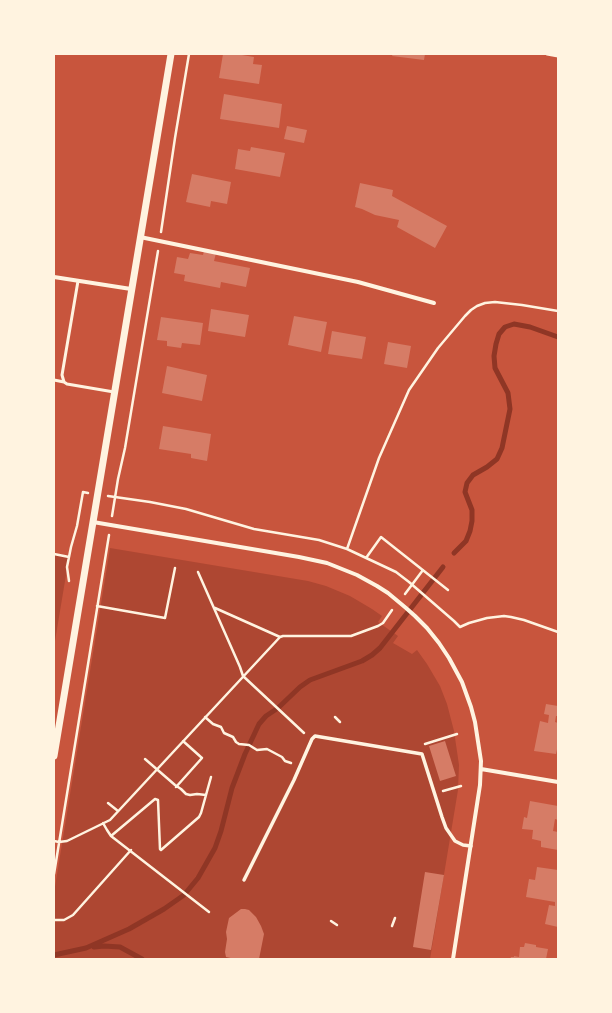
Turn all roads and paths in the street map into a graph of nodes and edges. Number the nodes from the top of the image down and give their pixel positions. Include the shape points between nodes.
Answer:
1 (170, 54) edge
2 (189, 54) edge
3 (547, 54) edge
4 (558, 56) edge
5 (140, 237) junction
6 (159, 241) junction
7 (54, 277) edge
8 (78, 281) junction
9 (131, 289) junction
10 (434, 303) dead end
11 (558, 311) edge
12 (54, 380) edge
13 (64, 382) junction
14 (114, 392) junction
15 (97, 495) junction
16 (116, 497) junction
17 (93, 522) junction
18 (111, 525) junction
19 (346, 549) junction
20 (54, 554) edge
21 (69, 557) junction
22 (366, 558) junction
23 (175, 568) dead end
24 (423, 570) junction
25 (198, 572) dead end
26 (69, 581) dead end
27 (448, 590) dead end
28 (401, 599) dead end
29 (396, 605) dead end
30 (97, 606) junction
31 (214, 607) junction
32 (558, 632) edge
33 (280, 637) junction
34 (244, 678) junction
35 (205, 717) junction
36 (335, 717) dead end
37 (340, 722) dead end
38 (306, 734) dead end
39 (457, 734) dead end
40 (183, 740) junction
41 (422, 754) junction
42 (54, 756) edge
43 (146, 759) dead end
44 (301, 766) junction
45 (156, 769) junction
46 (481, 769) junction
47 (211, 777) dead end
48 (558, 782) edge
49 (176, 786) junction
50 (461, 786) dead end
51 (434, 794) junction
52 (206, 795) junction
53 (108, 803) dead end
54 (118, 810) junction
55 (103, 823) junction
56 (111, 836) junction
57 (54, 841) edge
58 (59, 842) junction
59 (471, 846) junction
60 (131, 850) junction
61 (54, 874) edge
62 (244, 880) dead end
63 (209, 912) dead end
64 (396, 918) dead end
65 (54, 920) edge
66 (330, 921) dead end
67 (337, 925) dead end
68 (392, 926) dead end
69 (453, 959) edge

1 - 5 street
2 - 6 path
3 - 4 lane
5 - 6 street
5 - 9 street
6 - 10 street via 358,282
6 - 16 path
7 - 8 street
8 - 9 street
8 - 13 lane via 62,376
9 - 14 street
11 - 19 path via 495,302 477,306 465,316 438,348 409,390 378,458
12 - 13 lane
13 - 14 lane
14 - 15 street
15 - 16 path
15 - 17 street
15 - 21 path via 83,492
16 - 18 path
16 - 19 path via 186,509 254,529 319,540
17 - 18 street
17 - 42 street
18 - 30 path
18 - 46 street via 318,561 358,575 388,593 415,616 439,643 462,682 478,736
19 - 22 path
20 - 21 path
21 - 26 path
22 - 24 path via 381,538
22 - 32 path via 396,572 460,627 487,618 504,616
23 - 30 path via 165,618
24 - 27 path
24 - 28 path
25 - 31 path
29 - 33 path via 378,626 351,636
30 - 58 path
31 - 33 path
31 - 34 path
33 - 34 path
34 - 35 path
34 - 38 path
35 - 40 path
35 - 44 path via 221,727 224,733 233,737 238,744 249,745 257,750 267,749 285,761
36 - 37 path
39 - 41 path via 425,744
40 - 45 path
40 - 49 path via 202,758
41 - 44 street via 316,736 312,739
41 - 51 street
43 - 45 path
44 - 62 street
45 - 49 path
45 - 54 path
46 - 48 street
46 - 59 street
47 - 52 path
49 - 52 path via 188,795
50 - 51 path
51 - 59 street via 446,828 455,841
52 - 56 path via 197,819 161,850 158,800 155,799
53 - 54 path
54 - 55 path via 110,820
55 - 56 path
55 - 58 path via 67,841
56 - 60 path
57 - 58 path
58 - 61 path
59 - 69 street
60 - 63 path
60 - 65 path via 73,916 64,920
64 - 68 path
66 - 67 path

